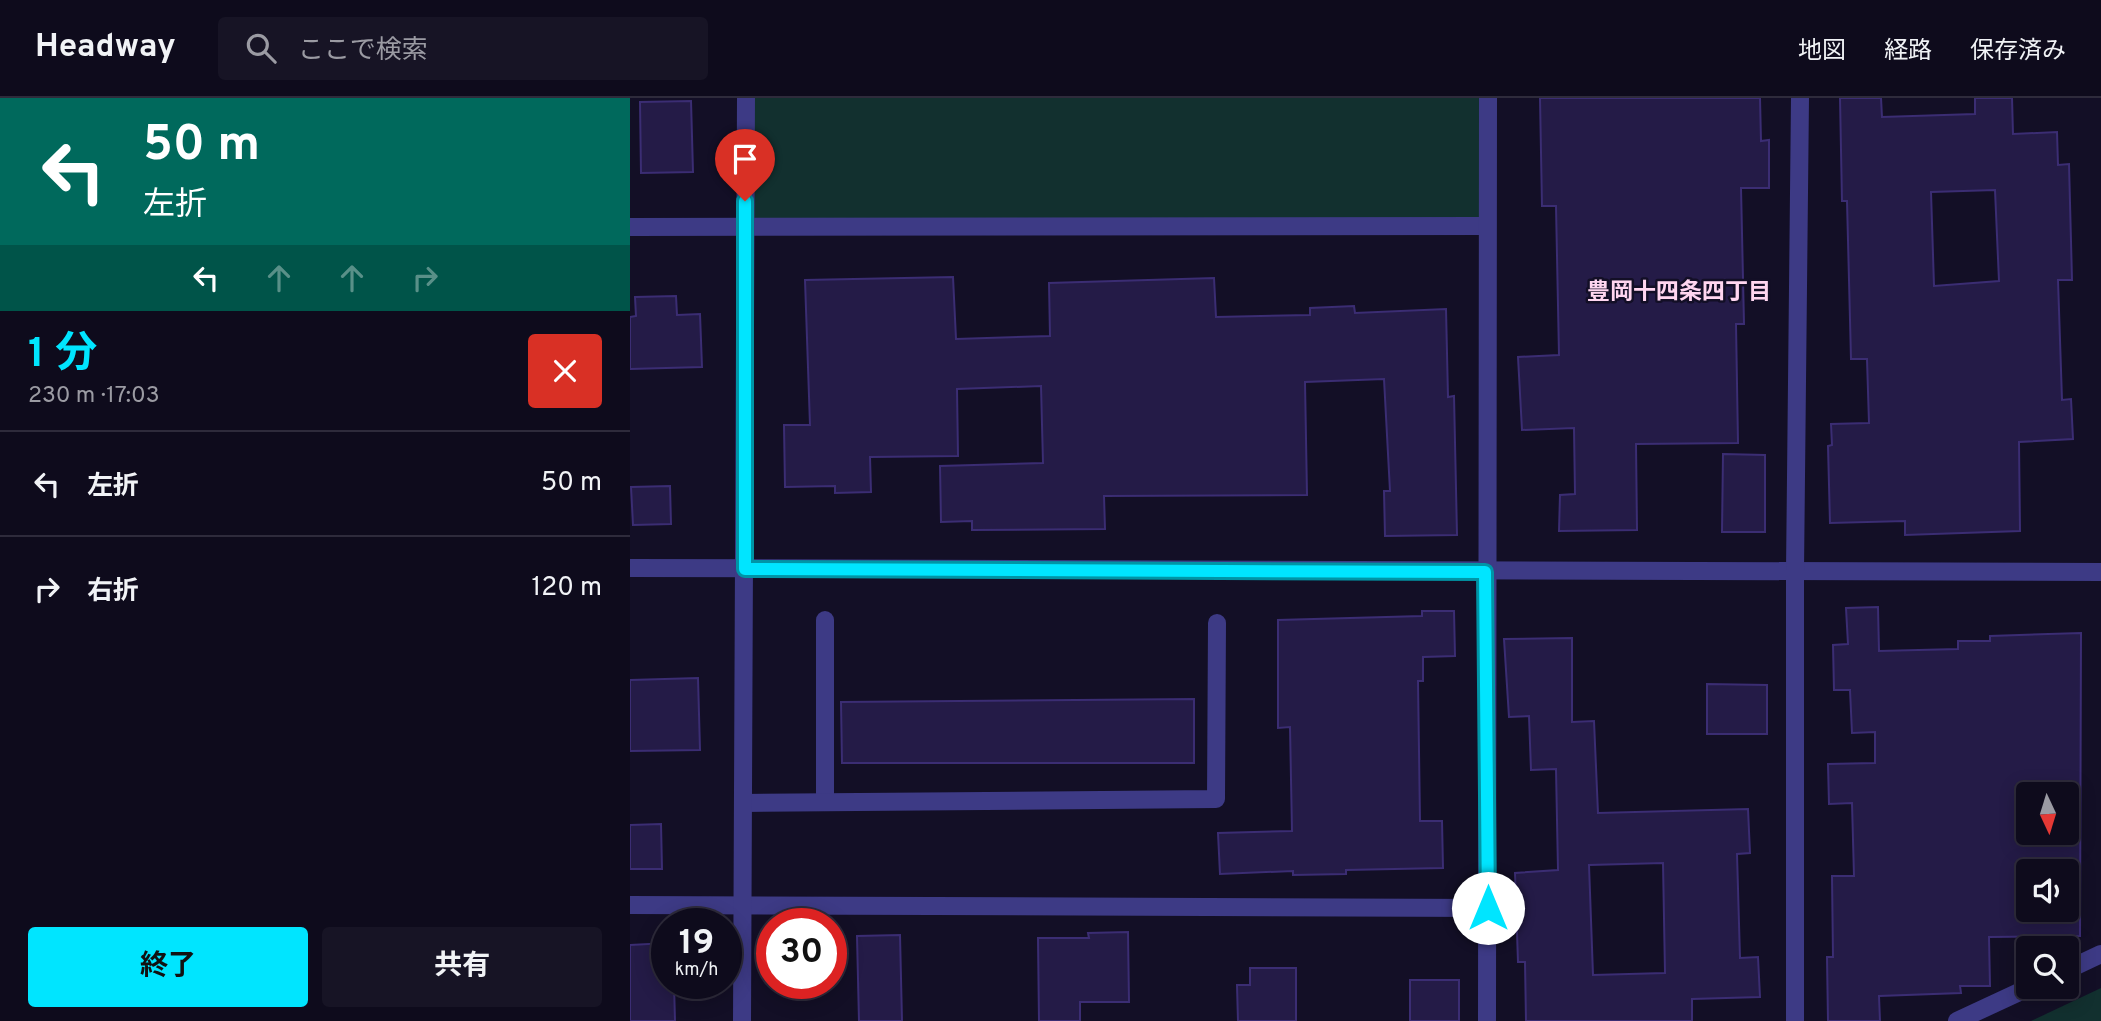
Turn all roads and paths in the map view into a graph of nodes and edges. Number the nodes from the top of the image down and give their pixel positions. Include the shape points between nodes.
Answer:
1 (746, 98) edge
2 (1488, 98) edge
3 (1800, 98) edge
4 (1487, 226) junction
5 (630, 227) edge
6 (745, 227) junction
7 (630, 568) edge
8 (745, 569) junction
9 (1795, 571) junction
10 (1485, 572) junction
11 (2101, 572) edge
12 (825, 620) dead end
13 (1217, 623) dead end
14 (825, 801) junction
15 (743, 803) junction
16 (630, 905) edge
17 (742, 906) junction
18 (1488, 908) junction
19 (2101, 954) edge
20 (2079, 964) edge
21 (2016, 994) edge
22 (742, 1021) edge
23 (1486, 1021) edge
24 (1795, 1021) edge
25 (1957, 1021) edge

1 - 6 street
2 - 4 street
3 - 9 street
4 - 6 street
4 - 10 street
5 - 6 street
6 - 8 street
7 - 8 street
8 - 10 street
8 - 15 street
9 - 10 street
9 - 11 street
9 - 24 street
10 - 18 street
12 - 14 street
13 - 14 street via 1216,799
14 - 15 street
15 - 17 street
16 - 17 street
17 - 18 street
17 - 22 street
18 - 23 street
19 - 20 street
21 - 25 street

